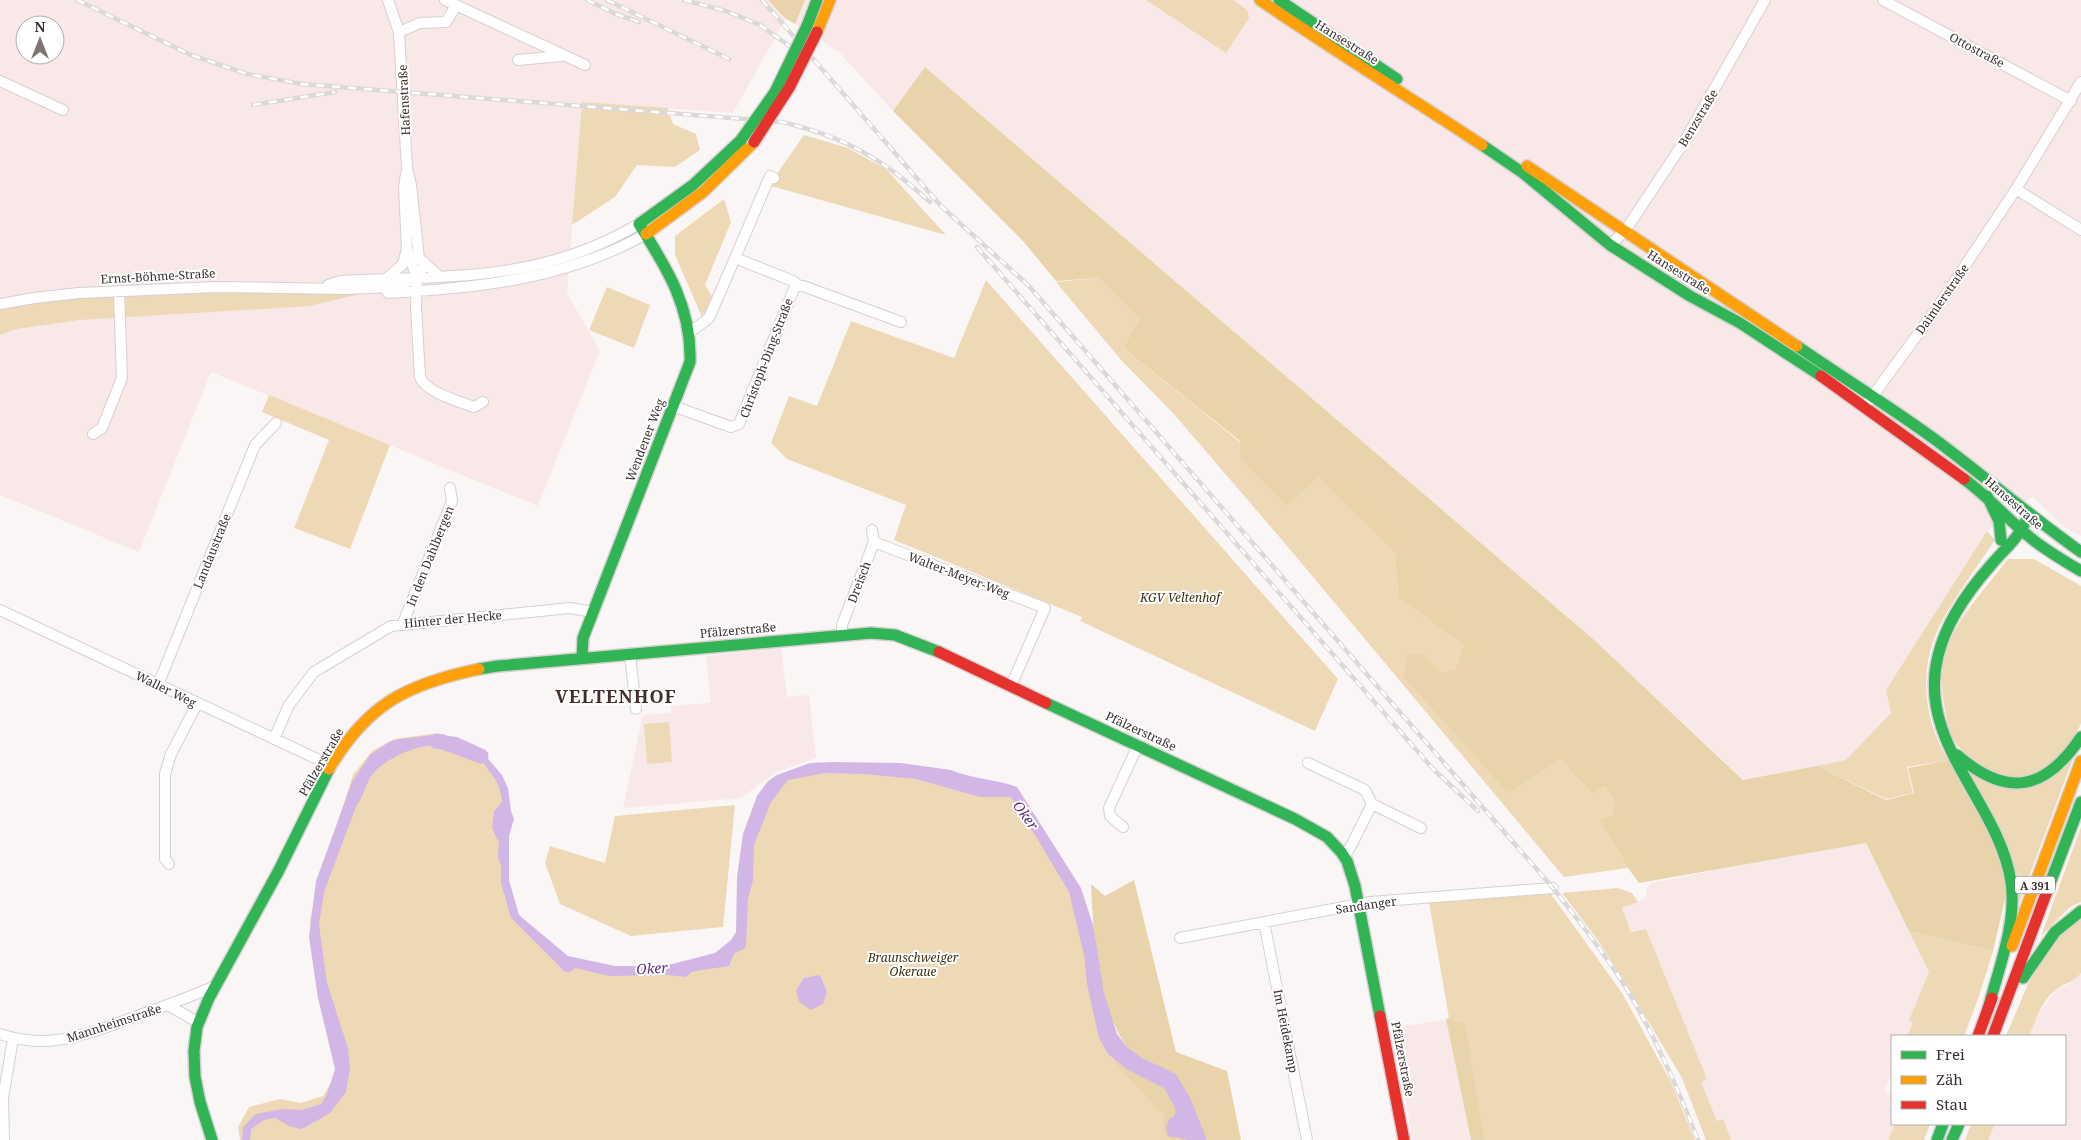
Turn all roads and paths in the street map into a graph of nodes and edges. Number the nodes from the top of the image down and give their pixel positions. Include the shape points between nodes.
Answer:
1 (388, 0) edge
2 (445, 0) edge
3 (817, 0) edge
4 (830, 0) edge
5 (1279, 0) edge
6 (1764, 0) edge
7 (1883, 0) edge
8 (1266, 2) edge
9 (456, 6) junction
10 (812, 29) junction
11 (399, 32) junction
12 (530, 40) junction
13 (565, 56) junction
14 (585, 65) dead end
15 (0, 81) edge
16 (2081, 82) edge
17 (2071, 101) junction
18 (63, 110) dead end
19 (407, 169) junction
20 (774, 178) dead end
21 (2016, 189) junction
22 (643, 229) junction
23 (2081, 230) edge
24 (1625, 231) junction
25 (1610, 245) junction
26 (407, 249) junction
27 (735, 258) junction
28 (425, 264) junction
29 (439, 276) junction
30 (417, 278) junction
31 (386, 279) junction
32 (798, 286) junction
33 (317, 288) junction
34 (118, 291) junction
35 (416, 292) junction
36 (0, 304) edge
37 (900, 322) dead end
38 (689, 332) junction
39 (1873, 397) junction
40 (483, 402) dead end
41 (673, 406) junction
42 (1864, 406) junction
43 (276, 423) dead end
44 (93, 434) dead end
45 (450, 488) dead end
46 (1987, 496) junction
47 (2029, 514) junction
48 (2020, 527) junction
49 (872, 530) dead end
50 (2001, 540) junction
51 (874, 542) junction
52 (2081, 552) edge
53 (1992, 564) junction
54 (2081, 571) edge
55 (0, 610) edge
56 (593, 612) junction
57 (403, 623) junction
58 (842, 635) junction
59 (630, 654) junction
60 (582, 658) junction
61 (158, 685) junction
62 (1011, 686) junction
63 (197, 704) junction
64 (636, 709) dead end
65 (1943, 733) junction
66 (2081, 737) edge
67 (274, 739) junction
68 (1138, 745) junction
69 (2081, 761) edge
70 (1308, 763) dead end
71 (332, 766) junction
72 (2081, 802) edge
73 (1372, 804) junction
74 (1123, 827) dead end
75 (1421, 828) dead end
76 (1344, 856) junction
77 (170, 864) dead end
78 (1553, 888) dead end
79 (1359, 904) junction
80 (2081, 911) edge
81 (1264, 922) junction
82 (1180, 938) dead end
83 (215, 986) junction
84 (168, 1005) junction
85 (1988, 1009) junction
86 (2002, 1013) junction
87 (199, 1023) junction
88 (0, 1034) edge
89 (1978, 1035) edge
90 (1993, 1035) edge
91 (13, 1039) junction
92 (1943, 1125) edge
93 (1959, 1125) edge
94 (4, 1140) edge
95 (212, 1140) edge
96 (1306, 1140) edge
97 (1404, 1140) edge
98 (1937, 1140) edge
99 (1952, 1140) edge

1 - 11 street, Hafenstraße
2 - 9 street
3 - 10 main road, Ernst-Böhme-Straße
4 - 10 main road, Ernst-Böhme-Straße
5 - 24 main road, Hansestraße
6 - 24 street, Benzstraße via 1696,123
7 - 17 street, Ottostraße
8 - 25 main road, Hansestraße via 1327,46 1523,173
9 - 11 street via 446,22 420,23
9 - 12 street
10 - 22 main road, Ernst-Böhme-Straße, bridge via 775,92 741,140 710,172
10 - 22 main road, Ernst-Böhme-Straße, bridge via 789,90 754,142 705,192 668,220
11 - 19 street, Hafenstraße
12 - 13 street
12 - 13 street via 526,53 518,60
13 - 14 street
15 - 18 street
16 - 17 street, Daimlerstraße
17 - 21 street, Daimlerstraße
19 - 26 street, Hafenstraße via 404,187
19 - 28 street, Hafenstraße via 412,185 419,258
20 - 27 street via 770,176
21 - 23 street
21 - 39 street, Daimlerstraße
22 - 29 street, Ernst-Böhme-Straße via 555,260 499,272
22 - 35 street, Ernst-Böhme-Straße via 607,253 556,272 522,280
22 - 38 main road, Wendener Weg via 681,301
24 - 25 street, Benzstraße
24 - 39 main road, Hansestraße
25 - 42 main road, Hansestraße via 1772,343
26 - 30 street, Hafenstraße
26 - 31 street via 403,264
27 - 32 street, Christoph-Ding-Straße via 793,281
27 - 38 street via 708,318
28 - 29 street
28 - 30 street
29 - 30 street, Ernst-Böhme-Straße
30 - 31 street, Ernst-Böhme-Straße
30 - 33 street, Ernst-Böhme-Straße via 394,287
30 - 35 street
31 - 33 street, Ernst-Böhme-Straße via 341,281
32 - 37 street, Christoph-Ding-Straße
32 - 41 street, Christoph-Ding-Straße via 793,289 740,424 731,427
33 - 34 street, Ernst-Böhme-Straße via 243,286
33 - 35 street, Ernst-Böhme-Straße via 364,294
34 - 36 street, Ernst-Böhme-Straße
34 - 44 street via 122,378 102,428
35 - 40 street via 421,381 429,389 474,407
38 - 41 main road, Wendener Weg via 690,362
39 - 42 street, Daimlerstraße
39 - 47 main road, Hansestraße
41 - 56 main road, Wendener Weg
42 - 46 main road, Hansestraße
43 - 61 street, Landaustraße via 255,445
45 - 57 street, In den Dahlbergen via 452,501
46 - 48 main road, Hansestraße
46 - 50 main road via 1999,521
47 - 48 main road
47 - 52 main road, Hansestraße
48 - 50 main road
48 - 53 main road via 2005,554
48 - 54 main road, Hansestraße via 2060,559
49 - 51 street
50 - 53 main road
51 - 58 street, Dreisch via 842,625
51 - 62 street, Walter-Meyer-Weg via 1044,608
53 - 65 main road via 1951,622 1938,653 1934,689 1936,713
55 - 61 street, Waller Weg
56 - 57 street, Hinter der Hecke via 570,608
56 - 60 main road, Wendener Weg via 583,638
57 - 67 street, Hinter der Hecke via 392,626 314,672 289,705
58 - 59 main road, Pfälzerstraße
58 - 62 main road, Pfälzerstraße via 877,634 907,638
59 - 60 main road, Pfälzerstraße
59 - 64 street
60 - 71 main road, Pfälzerstraße via 498,666 425,684 390,702 361,724
61 - 63 street, Waller Weg
62 - 68 main road, Pfälzerstraße
63 - 67 street, Waller Weg
63 - 77 street via 171,754 165,774 166,859
65 - 66 main road via 1957,755 1976,772 1994,781 2014,784 2034,780 2051,771 2069,755
65 - 85 main road via 1958,768 1996,833 2011,882 2008,927
67 - 71 street, Waller Weg
68 - 74 street via 1109,808 1110,816
68 - 76 main road, Pfälzerstraße via 1311,828 1332,841
69 - 85 main road, A 391
70 - 73 street via 1365,790
71 - 83 main road, Pfälzerstraße
72 - 86 main road, A 391
73 - 75 street
73 - 76 street
76 - 79 main road, Pfälzerstraße
78 - 79 street, Sandanger
79 - 81 street, Sandanger
79 - 97 main road, Pfälzerstraße
80 - 86 main road via 2054,933
81 - 82 street, Sandanger
81 - 96 street, Im Heidekamp
83 - 84 street, Mannheimstraße
83 - 87 main road, Pfälzerstraße
84 - 87 street, Mannheimstraße
84 - 91 street, Mannheimstraße via 66,1040 36,1042
85 - 89 main road, A 391
86 - 90 main road, A 391
87 - 95 main road, Pfälzerstraße via 193,1069 199,1102
88 - 91 street, Mannheimstraße
91 - 94 street via 4,1092
92 - 98 main road
93 - 99 main road

